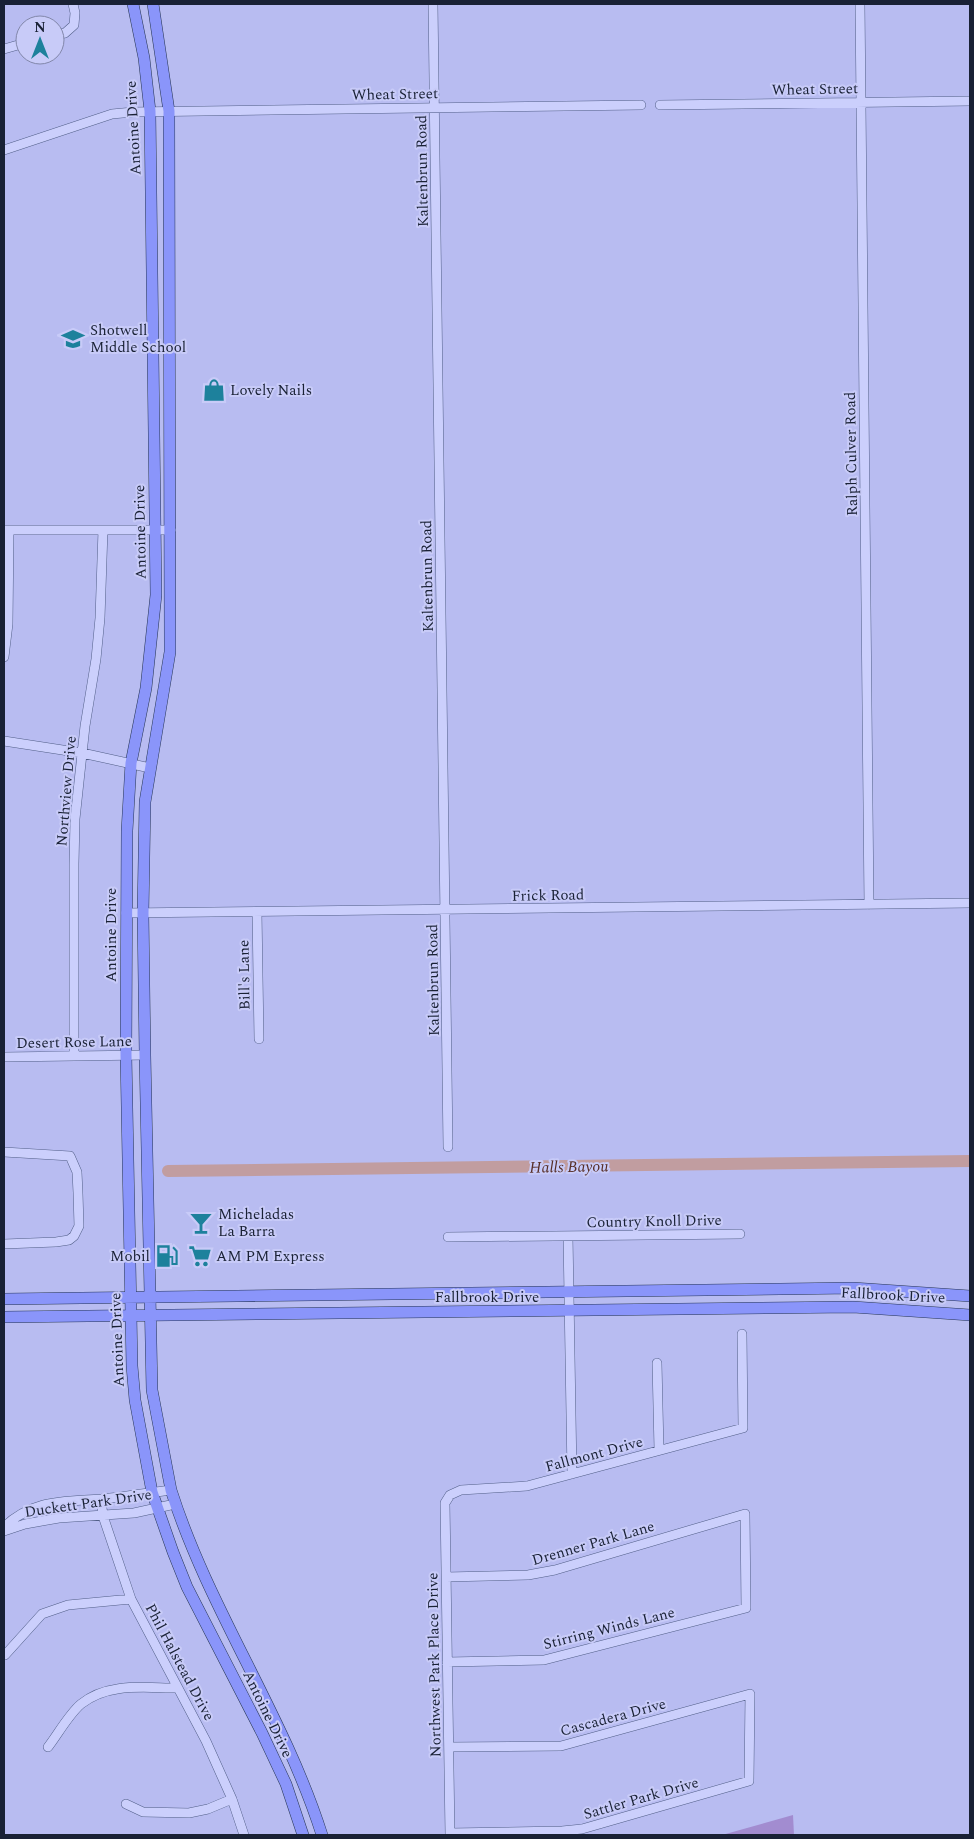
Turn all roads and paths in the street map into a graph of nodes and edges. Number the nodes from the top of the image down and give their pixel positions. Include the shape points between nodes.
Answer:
1 (72, 4) edge
2 (133, 4) edge
3 (153, 4) edge
4 (434, 4) edge
5 (860, 4) edge
6 (65, 32) edge
7 (970, 101) edge
8 (860, 102) junction
9 (641, 105) dead end
10 (660, 105) dead end
11 (435, 108) junction
12 (150, 111) junction
13 (169, 111) junction
14 (4, 150) edge
15 (153, 338) junction
16 (170, 338) junction
17 (6, 530) edge
18 (103, 530) junction
19 (155, 530) junction
20 (171, 530) junction
21 (5, 632) edge
22 (4, 657) edge
23 (4, 742) edge
24 (82, 753) junction
25 (131, 763) junction
26 (150, 768) junction
27 (970, 903) edge
28 (869, 905) junction
29 (445, 910) junction
30 (143, 912) junction
31 (257, 912) junction
32 (126, 913) junction
33 (259, 1039) dead end
34 (126, 1055) junction
35 (144, 1055) junction
36 (74, 1056) junction
37 (4, 1057) edge
38 (448, 1147) dead end
39 (4, 1152) edge
40 (740, 1234) dead end
41 (568, 1236) junction
42 (448, 1237) dead end
43 (4, 1244) edge
44 (568, 1292) junction
45 (336, 1295) junction
46 (970, 1296) edge
47 (131, 1297) junction
48 (150, 1298) junction
49 (4, 1299) edge
50 (569, 1311) junction
51 (336, 1313) junction
52 (131, 1315) junction
53 (149, 1315) junction
54 (970, 1315) edge
55 (4, 1317) edge
56 (742, 1334) dead end
57 (657, 1363) dead end
58 (659, 1450) junction
59 (572, 1474) junction
60 (171, 1490) junction
61 (152, 1492) junction
62 (450, 1495) joint
63 (101, 1499) junction
64 (175, 1504) junction
65 (158, 1508) junction
66 (103, 1516) junction
67 (4, 1529) edge
68 (446, 1577) junction
69 (131, 1599) junction
70 (746, 1608) joint
71 (241, 1653) junction
72 (5, 1655) edge
73 (225, 1661) junction
74 (447, 1662) junction
75 (177, 1688) junction
76 (750, 1694) joint
77 (48, 1747) dead end
78 (449, 1748) junction
79 (232, 1799) junction
80 (126, 1804) dead end
81 (450, 1834) edge
82 (244, 1835) edge
83 (303, 1835) edge
84 (322, 1835) edge

1 - 6 street via 74,25
2 - 12 main road, Antoine Drive
3 - 13 main road, Antoine Drive
4 - 11 street, Kaltenbrun Road
5 - 8 street, Ralph Culver Road
7 - 8 street, Wheat Street
8 - 10 street, Wheat Street
8 - 28 street, Ralph Culver Road
9 - 11 street, Wheat Street
11 - 13 street, Wheat Street
11 - 29 street, Kaltenbrun Road
12 - 13 street, Wheat Street
12 - 14 street, Wheat Street via 112,114
12 - 15 main road, Antoine Drive
13 - 16 main road, Antoine Drive
15 - 16 main road
15 - 19 main road, Antoine Drive
16 - 20 main road, Antoine Drive
17 - 18 street
17 - 21 street
18 - 19 street
18 - 24 street, Northview Drive via 101,609
19 - 20 street
19 - 25 main road, Antoine Drive via 156,595 152,641
20 - 26 main road, Antoine Drive via 170,652
21 - 22 street
23 - 24 street
24 - 25 street
24 - 36 street, Northview Drive via 75,819
25 - 26 street
25 - 32 main road, Antoine Drive
26 - 30 main road, Antoine Drive via 145,802
27 - 28 street, Frick Road
28 - 29 street, Frick Road
29 - 31 street, Frick Road
29 - 38 street, Kaltenbrun Road
30 - 31 street, Frick Road
30 - 32 street, Frick Road
30 - 35 main road, Antoine Drive
31 - 33 street, Bill's Lane
32 - 34 main road, Antoine Drive
34 - 35 street, Desert Rose Lane
34 - 36 street, Desert Rose Lane
34 - 47 main road, Antoine Drive
35 - 48 main road, Antoine Drive
36 - 37 street, Desert Rose Lane
39 - 43 street via 70,1156 77,1178 79,1226 69,1240
40 - 41 street, Country Knoll Drive
41 - 42 street, Country Knoll Drive
41 - 44 street, Country Knoll Drive
44 - 45 main road, Fallbrook Drive
44 - 46 main road, Fallbrook Drive via 853,1288
44 - 50 street, Country Knoll Drive
45 - 48 main road, Fallbrook Drive
45 - 51 main road
47 - 48 main road, Fallbrook Drive
47 - 49 main road, Fallbrook Drive
47 - 52 main road, Antoine Drive
48 - 53 main road, Antoine Drive
50 - 51 main road, Fallbrook Drive
50 - 54 main road, Fallbrook Drive via 853,1307
50 - 59 street, Country Knoll Drive
51 - 53 main road, Fallbrook Drive
52 - 53 main road, Fallbrook Drive
52 - 55 main road, Fallbrook Drive
52 - 61 main road, Antoine Drive via 135,1400
53 - 60 main road, Antoine Drive via 152,1390
56 - 58 street, Fallmont Drive via 743,1428
57 - 58 street
58 - 59 street, Fallmont Drive
59 - 62 street, Fallmont Drive via 527,1486 462,1490
60 - 61 street, Duckett Park Drive
60 - 64 main road, Antoine Drive
61 - 63 street, Duckett Park Drive
61 - 65 main road, Antoine Drive
62 - 68 street, Northwest Park Place Drive via 445,1503
63 - 66 street, Phil Halstead Drive
63 - 67 street, Duckett Park Drive via 40,1505 15,1517
64 - 65 street, Duckett Park Drive
64 - 71 main road, Antoine Drive
65 - 66 street, Duckett Park Drive
65 - 73 main road, Antoine Drive via 187,1587
66 - 67 street, Duckett Park Drive via 59,1518
66 - 69 street, Phil Halstead Drive
68 - 70 street, Drenner Park Lane via 528,1576 745,1514
68 - 74 street, Northwest Park Place Drive
69 - 72 street via 68,1605 42,1614
69 - 75 street, Phil Halstead Drive
70 - 74 street, Stirring Winds Lane via 544,1660
71 - 73 main road
71 - 84 main road, Antoine Drive via 299,1770
73 - 83 main road, Antoine Drive via 286,1784
74 - 78 street, Northwest Park Place Drive
75 - 77 street via 124,1688 98,1692 80,1705
75 - 79 street, Phil Halstead Drive
76 - 78 street, Cascadera Drive via 561,1746
76 - 81 street, Sattler Park Drive via 749,1781 582,1829
78 - 81 street, Northwest Park Place Drive
79 - 80 street via 189,1813 143,1812
79 - 82 street, Phil Halstead Drive

